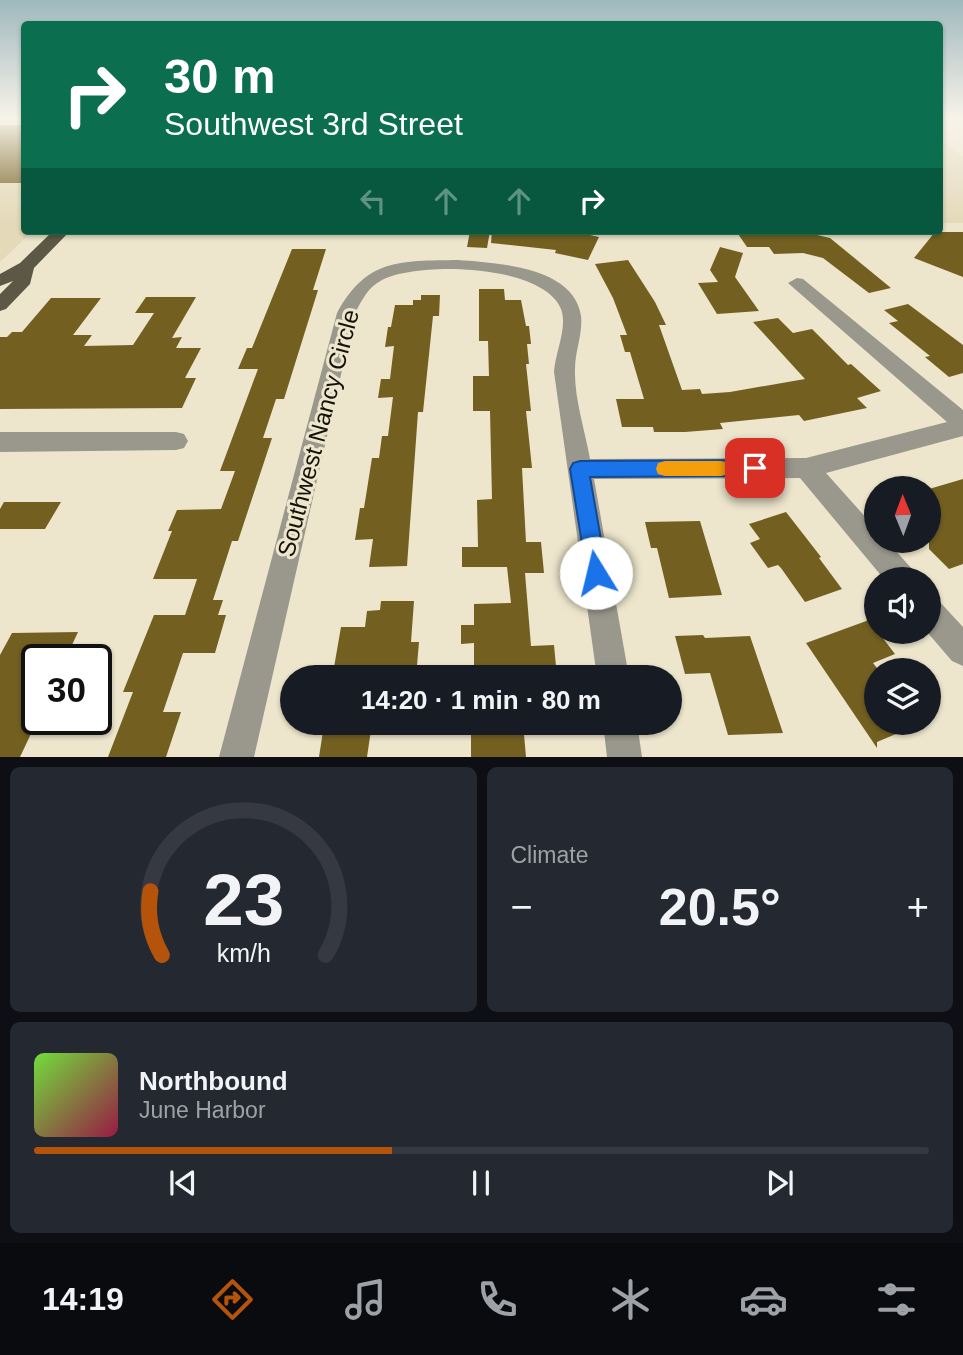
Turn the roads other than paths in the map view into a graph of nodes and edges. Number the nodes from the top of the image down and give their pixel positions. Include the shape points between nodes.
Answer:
1 (58, 235) edge
2 (26, 267) junction
3 (0, 281) edge
4 (797, 283) dead end
5 (0, 305) edge
6 (963, 425) edge
7 (176, 441) dead end
8 (0, 442) edge
9 (806, 468) junction
10 (580, 469) junction
11 (892, 567) edge
12 (941, 625) edge
13 (963, 650) edge
14 (610, 665) edge
15 (622, 735) edge
16 (236, 757) edge
17 (625, 757) edge

1 - 2 main road
2 - 3 main road
2 - 5 main road via 24,280
4 - 6 street
6 - 9 street
7 - 8 street
9 - 10 street
9 - 11 street
10 - 14 street
10 - 16 street, Southwest Nancy Circle via 564,355 573,316 563,298 541,279 516,270 479,266 413,267 377,275 357,291 346,313
12 - 13 street
15 - 17 street

